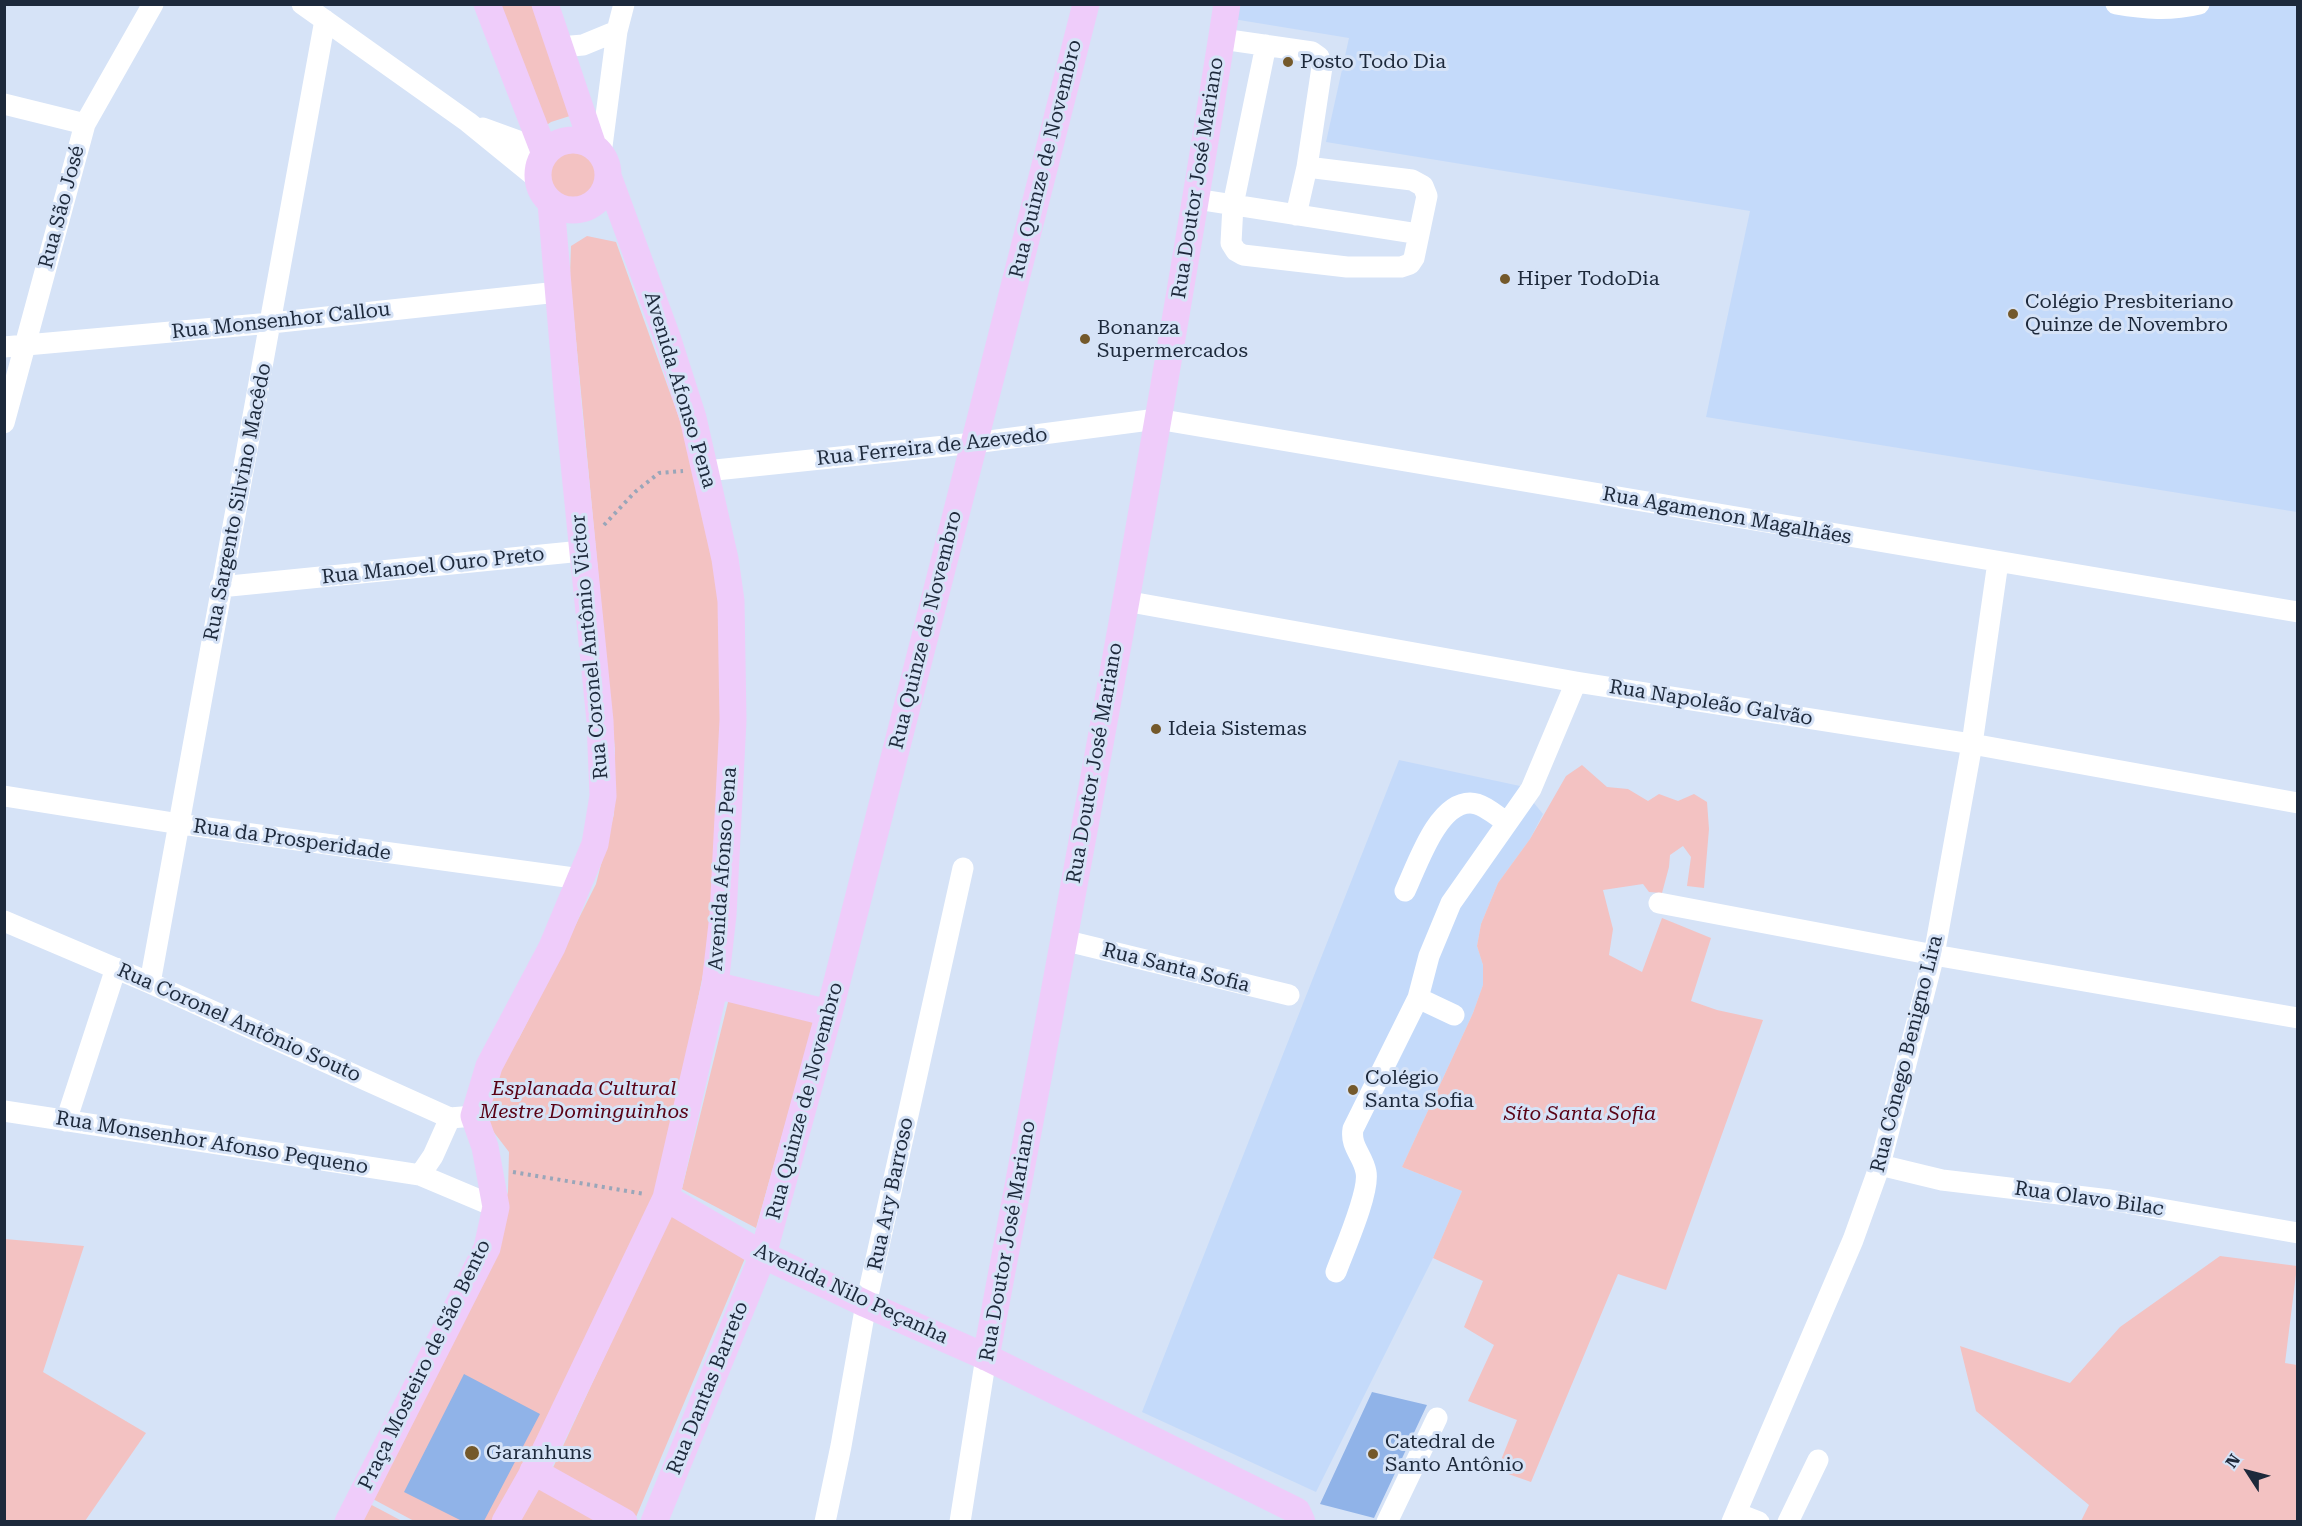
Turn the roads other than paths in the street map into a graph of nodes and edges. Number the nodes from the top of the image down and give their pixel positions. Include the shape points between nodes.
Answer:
1 (153, 4) edge
2 (302, 4) edge
3 (487, 4) edge
4 (545, 4) edge
5 (624, 4) edge
6 (1086, 4) edge
7 (1227, 4) edge
8 (2116, 4) edge
9 (2199, 4) edge
10 (325, 20) junction
11 (617, 31) junction
12 (1221, 39) junction
13 (1266, 45) junction
14 (560, 47) junction
15 (4, 104) edge
16 (85, 124) junction
17 (542, 162) junction
18 (604, 167) junction
19 (1306, 167) junction
20 (1196, 199) junction
21 (551, 203) junction
22 (1233, 205) junction
23 (1296, 215) junction
24 (1419, 234) junction
25 (558, 292) junction
26 (271, 323) junction
27 (15, 346) edge
28 (1157, 419) junction
29 (4, 423) edge
30 (974, 443) junction
31 (696, 471) junction
32 (582, 551) junction
33 (1998, 562) junction
34 (220, 587) junction
35 (1125, 602) junction
36 (2298, 612) edge
37 (1576, 682) junction
38 (1972, 744) junction
39 (4, 796) edge
40 (2298, 803) edge
41 (1507, 823) junction
42 (180, 824) junction
43 (963, 868) dead end
44 (581, 879) junction
45 (1405, 891) dead end
46 (1659, 903) dead end
47 (4, 921) edge
48 (1063, 940) junction
49 (1934, 955) junction
50 (116, 968) junction
51 (150, 983) junction
52 (715, 984) junction
53 (1289, 995) dead end
54 (1418, 998) junction
55 (829, 1012) junction
56 (1454, 1015) dead end
57 (2298, 1018) edge
58 (4, 1112) edge
59 (462, 1117) junction
60 (66, 1121) junction
61 (1880, 1165) junction
62 (420, 1175) junction
63 (661, 1197) junction
64 (496, 1207) junction
65 (2298, 1233) edge
66 (763, 1255) junction
67 (1336, 1272) dead end
68 (866, 1304) junction
69 (986, 1357) junction
70 (1437, 1418) dead end
71 (1818, 1460) dead end
72 (533, 1472) junction
73 (1734, 1517) edge
74 (1303, 1518) edge
75 (348, 1521) edge
76 (505, 1521) edge
77 (624, 1521) edge
78 (654, 1521) edge
79 (825, 1521) edge
80 (960, 1521) edge
81 (1387, 1521) edge
82 (1759, 1521) edge
83 (1788, 1521) edge

1 - 16 street, Rua São José
2 - 10 street
3 - 17 main road
4 - 14 main road, Avenida Afonso Pena
5 - 11 street
6 - 30 main road, Rua Quinze de Novembro
7 - 12 main road, Rua Doutor José Mariano
8 - 9 street via 2155,10
10 - 17 street via 468,122 516,140
10 - 26 street, Rua Sargento Silvino Macêdo
11 - 14 street via 583,45
11 - 18 street
12 - 13 street
12 - 20 main road, Rua Doutor José Mariano
13 - 19 street via 1312,52 1320,57 1322,67
13 - 22 street
14 - 18 main road, Avenida Afonso Pena
15 - 16 street
16 - 27 street, Rua São José
17 - 18 main road via 552,146 572,140
17 - 21 main road via 540,188
18 - 21 main road via 606,187 592,204 572,210
18 - 31 main road, Avenida Afonso Pena via 668,338 693,418
19 - 23 street
19 - 24 street via 1412,180 1423,186 1427,196
20 - 22 street
20 - 28 main road, Rua Doutor José Mariano
21 - 25 main road, Rua Coronel Antônio Victor
22 - 23 street
22 - 24 street via 1231,243 1243,255 1347,267 1401,267 1414,258
23 - 24 street
25 - 26 street, Rua Monsenhor Callou
25 - 32 main road, Rua Coronel Antônio Victor
26 - 27 street, Rua Monsenhor Callou
26 - 34 street, Rua Sargento Silvino Macêdo
27 - 29 street, Rua São José
28 - 30 street, Rua Ferreira de Azevedo
28 - 33 street, Rua Agamenon Magalhães
28 - 35 main road, Rua Doutor José Mariano
30 - 31 street, Rua Ferreira de Azevedo
30 - 55 main road, Rua Quinze de Novembro
31 - 52 main road, Avenida Afonso Pena via 726,569 731,601 729,821
32 - 34 street, Rua Manoel Ouro Preto
32 - 44 main road, Rua Coronel Antônio Victor via 603,772 600,820
33 - 36 street, Rua Agamenon Magalhães
33 - 38 street, Rua Cônego Benigno Lira
34 - 42 street, Rua Sargento Silvino Macêdo
35 - 37 street, Rua Napoleão Galvão
35 - 48 main road, Rua Doutor José Mariano
37 - 38 street, Rua Napoleão Galvão
37 - 41 street via 1531,789
38 - 40 street, Rua Napoleão Galvão
38 - 49 street, Rua Cônego Benigno Lira
39 - 42 street, Rua da Prosperidade
41 - 45 street via 1470,803 1456,806 1432,832
41 - 54 street via 1451,903 1429,956
42 - 44 street, Rua da Prosperidade
42 - 51 street, Rua Sargento Silvino Macêdo
43 - 68 street, Rua Ary Barroso
44 - 59 main road, Rua Coronel Antônio Victor via 552,947
46 - 49 street
47 - 50 street, Rua Coronel Antônio Souto
48 - 53 street, Rua Santa Sofia
48 - 69 main road, Rua Doutor José Mariano
49 - 57 street
49 - 61 street, Rua Cônego Benigno Lira
50 - 51 street, Rua Coronel Antônio Souto
50 - 60 street
51 - 59 street, Rua Coronel Antônio Souto
52 - 55 main road
52 - 63 main road, Avenida Afonso Pena
54 - 56 street
54 - 67 street via 1353,1129 1351,1140 1367,1174
55 - 66 main road, Rua Quinze de Novembro
58 - 60 street, Rua Monsenhor Afonso Pequeno
59 - 62 street
59 - 64 main road via 490,1168
60 - 62 street, Rua Monsenhor Afonso Pequeno
61 - 65 street, Rua Olavo Bilac via 1942,1180 2110,1200
61 - 73 street, Rua Cônego Benigno Lira via 1853,1240
62 - 64 street, Rua Monsenhor Afonso Pequeno
63 - 66 main road, Avenida Nilo Peçanha
63 - 72 main road, Avenida Afonso Pena
64 - 75 main road, Praça Mosteiro de São Bento via 487,1248
66 - 68 main road, Avenida Nilo Peçanha
66 - 78 main road, Rua Dantas Barreto
68 - 69 main road, Avenida Nilo Peçanha
68 - 79 street, Rua Ary Barroso
69 - 74 main road, Avenida Nilo Peçanha
69 - 80 street, Rua Doutor José Mariano
70 - 81 street
71 - 83 street
72 - 76 main road, Avenida Afonso Pena
72 - 77 main road
73 - 82 street

